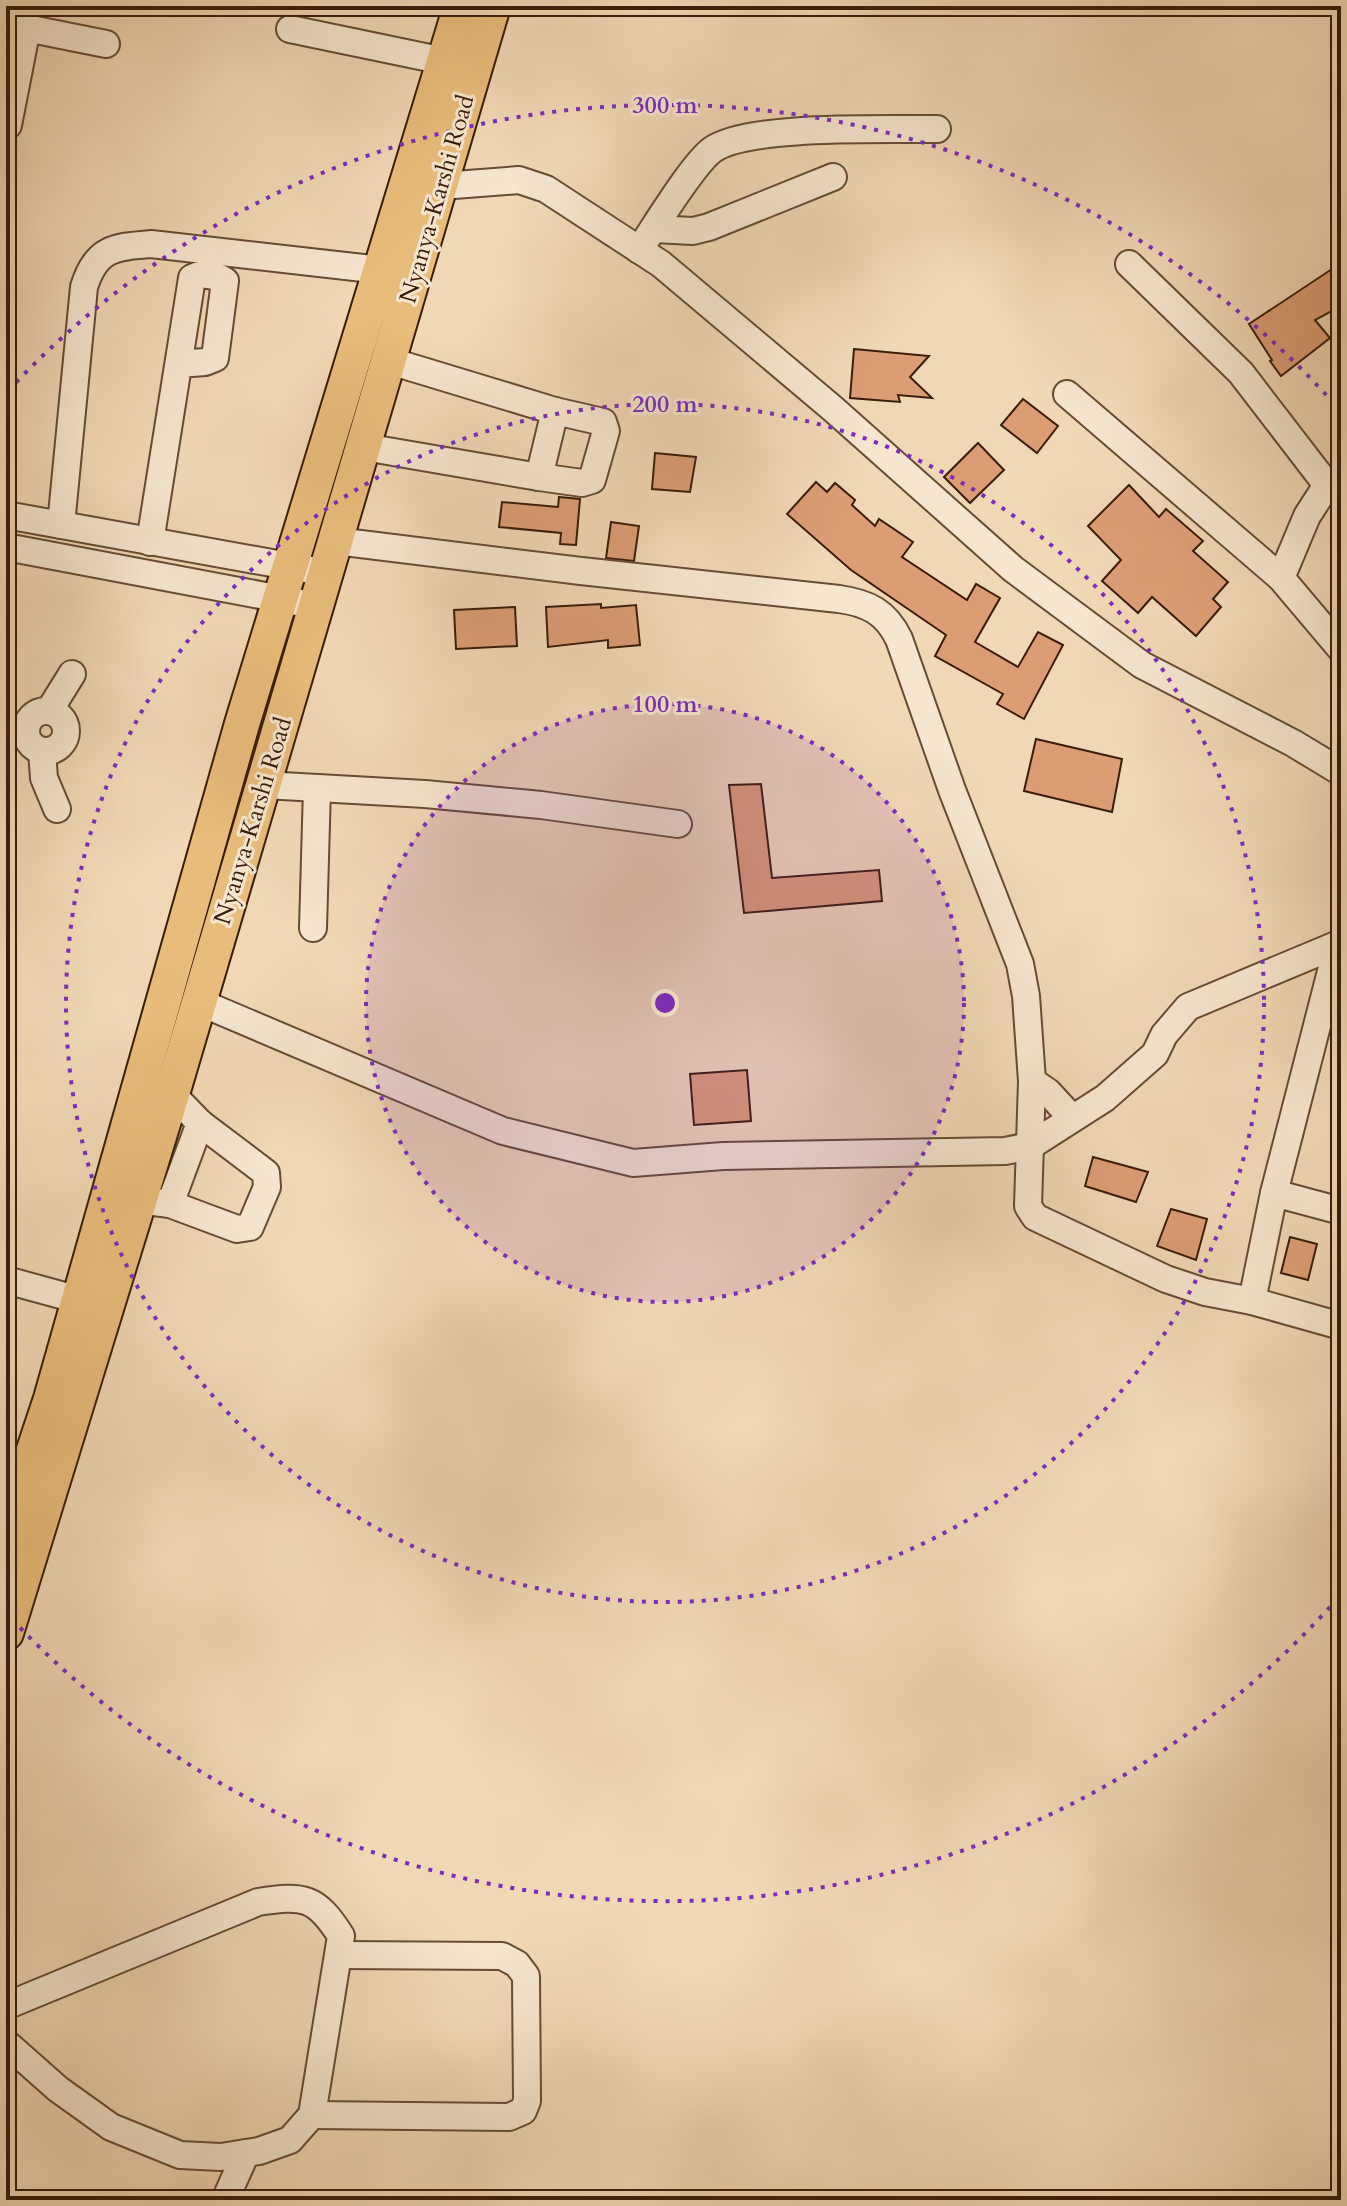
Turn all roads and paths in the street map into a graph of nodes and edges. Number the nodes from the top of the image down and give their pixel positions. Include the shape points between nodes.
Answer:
1 (461, 6) edge
2 (493, 6) edge
3 (17, 26) edge
4 (290, 29) dead end
5 (106, 44) dead end
6 (444, 61) junction
7 (8, 125) edge
8 (937, 129) dead end
9 (833, 177) dead end
10 (441, 186) junction
11 (646, 240) junction
12 (1129, 264) dead end
13 (381, 270) junction
14 (390, 361) junction
15 (179, 364) dead end
16 (1067, 394) dead end
17 (555, 411) junction
18 (364, 447) junction
19 (539, 477) junction
20 (1334, 488) edge
21 (6, 515) edge
22 (61, 525) junction
23 (336, 541) junction
24 (150, 542) junction
25 (6, 547) edge
26 (327, 573) junction
27 (1281, 578) junction
28 (285, 584) junction
29 (318, 607) junction
30 (1341, 649) edge
31 (72, 674) dead end
32 (49, 711) junction
33 (16, 728) edge
34 (42, 751) junction
35 (1341, 772) edge
36 (264, 785) junction
37 (317, 788) junction
38 (57, 809) dead end
39 (678, 824) dead end
40 (313, 928) dead end
41 (1340, 944) edge
42 (199, 1002) junction
43 (1032, 1081) junction
44 (172, 1094) junction
45 (1072, 1118) junction
46 (200, 1123) junction
47 (1030, 1146) junction
48 (143, 1186) junction
49 (1274, 1193) junction
50 (1341, 1211) edge
51 (6, 1280) edge
52 (79, 1300) junction
53 (1252, 1301) junction
54 (1341, 1326) edge
55 (6, 1534) edge
56 (6, 1633) edge
57 (339, 1955) junction
58 (6, 2006) edge
59 (6, 2043) edge
60 (312, 2115) junction
61 (246, 2153) junction
62 (225, 2200) edge

1 - 6 main road, Nyanya-Karshi Road
2 - 10 main road, Nyanya-Karshi Road
3 - 5 street
3 - 7 street
4 - 6 street
6 - 13 main road, Nyanya-Karshi Road
8 - 11 street via 736,138 711,151
9 - 11 street via 709,227
10 - 11 street via 519,180
10 - 14 main road, Nyanya-Karshi Road
11 - 35 street via 661,264 1013,569 1142,665
12 - 20 street via 1241,373
13 - 22 street via 151,244 100,256 84,287
13 - 28 main road, Nyanya-Karshi Road
14 - 17 street
14 - 18 main road, Nyanya-Karshi Road
15 - 24 street
16 - 27 street
17 - 19 street
17 - 19 street via 603,422 606,431 592,480
18 - 19 street
18 - 23 main road, Nyanya-Karshi Road
20 - 27 street via 1307,516
21 - 22 street
22 - 24 street
23 - 26 main road, Nyanya-Karshi Road
23 - 43 street via 839,599 877,610 892,623 899,639 1020,964
24 - 28 street
25 - 28 street
26 - 28 street
26 - 29 main road, Nyanya-Karshi Road
27 - 30 street
28 - 29 street
28 - 48 main road, Nyanya-Karshi Road via 242,724
29 - 36 main road, Nyanya-Karshi Road
31 - 32 street
32 - 33 street
32 - 34 street via 65,723 66,736 59,747
33 - 34 street
34 - 38 street via 44,778
36 - 37 street
36 - 42 main road, Nyanya-Karshi Road
37 - 39 street via 541,805
37 - 40 street
41 - 45 street via 1188,1007 1155,1054 1105,1098
41 - 49 street
42 - 44 main road, Nyanya-Karshi Road
42 - 47 street via 503,1131 633,1163
43 - 45 street
43 - 47 street
44 - 46 street
44 - 48 main road, Nyanya-Karshi Road
45 - 47 street
46 - 48 street
46 - 48 street via 266,1173 267,1187 250,1227 237,1229
47 - 53 street via 1028,1206 1035,1217 1166,1279
48 - 52 main road, Nyanya-Karshi Road
48 - 56 main road, Nyanya-Karshi Road
49 - 50 street
49 - 53 street
51 - 52 street
52 - 55 main road, Nyanya-Karshi Road
53 - 54 street
57 - 58 street via 341,1936 330,1918 315,1903 289,1897 258,1902
57 - 60 street
57 - 60 street via 502,1956 517,1964 526,1976 527,2101 523,2111 509,2117
59 - 61 street via 111,2127 180,2155
60 - 61 street via 290,2140
61 - 62 street

